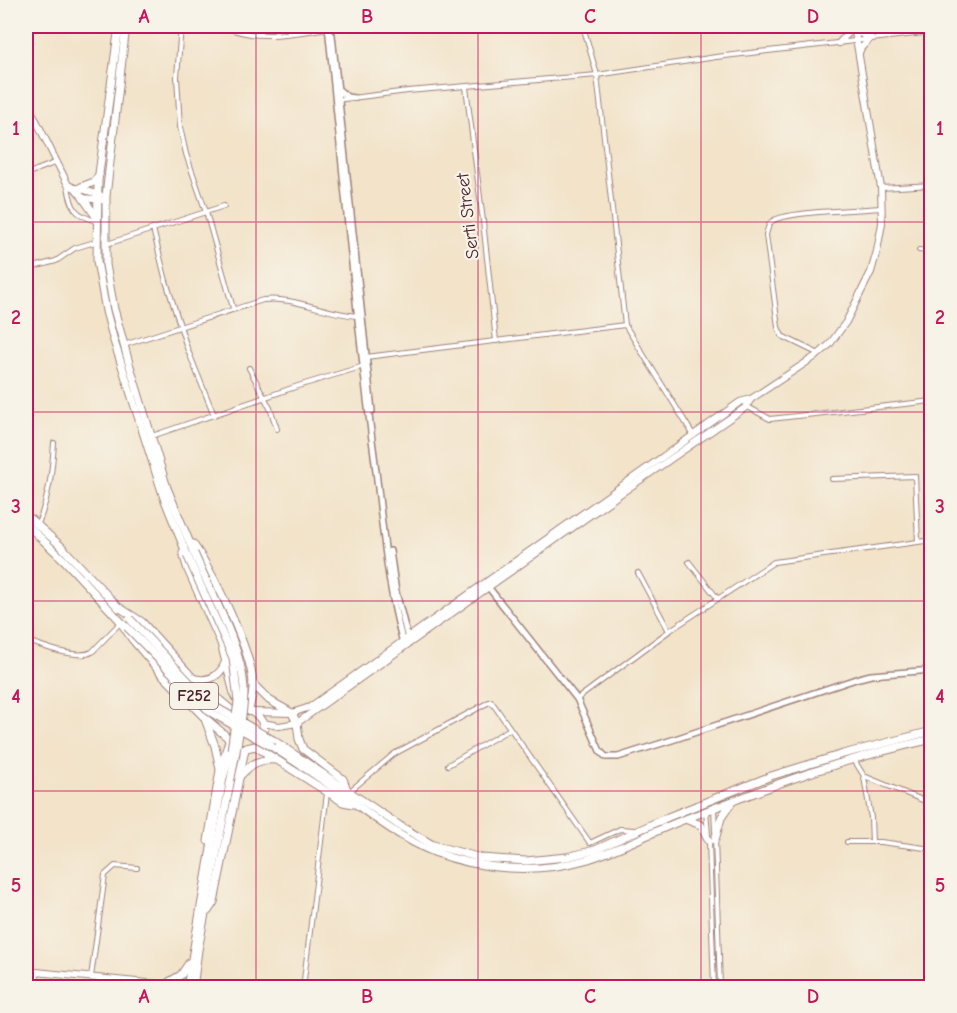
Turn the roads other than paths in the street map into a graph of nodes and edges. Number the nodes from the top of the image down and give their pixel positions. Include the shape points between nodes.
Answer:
1 (119, 26) edge
2 (126, 26) edge
3 (182, 26) edge
4 (224, 26) edge
5 (329, 26) edge
6 (583, 26) edge
7 (854, 26) edge
8 (932, 32) edge
9 (871, 38) junction
10 (857, 41) junction
11 (839, 43) junction
12 (859, 54) junction
13 (597, 75) junction
14 (466, 87) junction
15 (339, 90) junction
16 (354, 98) junction
17 (26, 100) edge
18 (337, 100) junction
19 (57, 162) junction
20 (26, 174) edge
21 (99, 175) junction
22 (68, 185) junction
23 (932, 185) edge
24 (78, 188) junction
25 (881, 188) junction
26 (83, 198) junction
27 (102, 198) junction
28 (224, 206) dead end
29 (882, 208) junction
30 (206, 212) junction
31 (98, 220) junction
32 (153, 229) junction
33 (98, 240) junction
34 (106, 244) junction
35 (919, 250) dead end
36 (932, 252) edge
37 (26, 269) edge
38 (232, 308) junction
39 (359, 316) junction
40 (625, 325) junction
41 (180, 326) junction
42 (496, 342) junction
43 (124, 345) junction
44 (819, 354) junction
45 (364, 357) junction
46 (365, 366) junction
47 (249, 368) dead end
48 (264, 398) junction
49 (751, 399) junction
50 (932, 401) edge
51 (740, 402) junction
52 (746, 407) junction
53 (214, 415) junction
54 (277, 429) dead end
55 (151, 436) junction
56 (694, 436) junction
57 (54, 443) dead end
58 (832, 479) dead end
59 (26, 515) edge
60 (26, 524) edge
61 (38, 524) junction
62 (186, 534) junction
63 (179, 539) junction
64 (932, 540) edge
65 (918, 542) junction
66 (190, 554) junction
67 (689, 562) dead end
68 (638, 573) dead end
69 (489, 588) junction
70 (718, 599) junction
71 (117, 606) junction
72 (123, 624) junction
73 (669, 631) junction
74 (26, 640) edge
75 (406, 642) junction
76 (226, 659) junction
77 (932, 670) edge
78 (194, 678) junction
79 (253, 684) junction
80 (577, 699) junction
81 (237, 712) junction
82 (251, 712) junction
83 (292, 713) junction
84 (204, 717) junction
85 (263, 723) junction
86 (297, 723) junction
87 (510, 729) junction
88 (932, 731) edge
89 (227, 738) junction
90 (932, 739) edge
91 (274, 744) junction
92 (255, 746) junction
93 (245, 748) junction
94 (853, 759) junction
95 (279, 760) junction
96 (448, 765) dead end
97 (220, 770) junction
98 (240, 776) junction
99 (864, 776) junction
100 (348, 791) junction
101 (327, 792) junction
102 (712, 799) junction
103 (733, 800) junction
104 (704, 802) junction
105 (932, 804) edge
106 (356, 805) junction
107 (714, 808) junction
108 (706, 811) junction
109 (685, 819) junction
110 (640, 831) junction
111 (712, 841) junction
112 (847, 842) dead end
113 (872, 842) junction
114 (932, 849) edge
115 (137, 868) dead end
116 (202, 913) junction
117 (191, 960) junction
118 (26, 971) edge
119 (38, 972) junction
120 (91, 977) junction
121 (169, 984) edge
122 (189, 986) edge
123 (34, 987) edge
124 (303, 987) edge
125 (714, 987) edge
126 (720, 987) edge

1 - 21 main road
2 - 27 main road
3 - 30 street via 177,77 180,127
4 - 5 street via 266,35
5 - 15 street
5 - 18 street
6 - 13 street
7 - 9 main road
7 - 10 main road
7 - 11 main road
8 - 9 street
9 - 10 street
9 - 12 main road
10 - 11 street
10 - 12 main road
11 - 13 street
12 - 25 main road
13 - 14 street
13 - 40 street
14 - 16 street
14 - 42 street, Serti Street
15 - 16 street
15 - 18 street
16 - 18 street
17 - 19 main road
18 - 39 street
19 - 20 street
19 - 22 main road
21 - 24 main road via 94,182
21 - 27 main road
22 - 24 main road
22 - 31 street via 74,211 81,217
23 - 25 street
24 - 26 main road
24 - 27 main road
25 - 29 main road
26 - 27 main road
26 - 31 main road
27 - 31 main road
27 - 34 main road
28 - 30 street
29 - 44 main road via 880,239 871,272 846,322
29 - 44 street via 782,217 768,227 778,327 782,336
30 - 32 street
30 - 38 street
31 - 33 main road
32 - 34 street
32 - 41 street
33 - 37 street via 75,248 56,261
33 - 63 main road via 97,261 114,341
34 - 43 main road via 109,284
35 - 36 street
38 - 39 street via 270,299
38 - 41 street
39 - 45 street
40 - 42 street
40 - 56 street
41 - 43 street
41 - 53 street
42 - 45 street
43 - 55 main road
44 - 49 main road
45 - 46 street
46 - 48 street
46 - 75 street via 392,593
47 - 48 street
48 - 53 street
48 - 54 street
49 - 51 main road
49 - 52 main road
50 - 52 street via 770,419
51 - 52 street
51 - 56 main road
52 - 69 main road
53 - 55 street
55 - 62 main road
56 - 75 main road
57 - 61 street via 51,480
58 - 65 street via 915,476
59 - 61 main road, F252
60 - 72 main road, F252
61 - 71 main road, F252
62 - 66 main road
62 - 79 main road via 205,561 229,612
63 - 66 main road
63 - 76 main road
64 - 65 street
65 - 70 street via 774,562
66 - 116 main road, bridge via 233,658 238,702 234,751 223,778
67 - 70 street
68 - 73 street
69 - 75 main road
69 - 80 street
70 - 73 street
71 - 78 main road via 142,622
71 - 91 main road, F252, bridge via 210,704
72 - 74 street via 86,655
72 - 84 main road via 146,656
72 - 91 main road, F252, bridge via 210,712
73 - 80 street
75 - 83 main road via 310,708
75 - 86 main road
76 - 78 main road via 223,670 214,677
76 - 81 main road
77 - 80 street via 859,678 611,757 600,751
78 - 81 main road
79 - 82 main road
79 - 83 main road via 269,700
81 - 82 main road, F252
81 - 89 main road, F252 via 226,723
82 - 83 main road
82 - 85 main road
83 - 86 main road
84 - 89 main road
84 - 97 main road via 216,746
85 - 86 main road
85 - 92 main road via 263,736
86 - 100 main road via 303,749 343,779
87 - 96 street
87 - 100 street via 491,701 394,754
87 - 110 street via 590,843 620,829
88 - 102 main road via 808,765
89 - 93 main road via 237,747
89 - 97 main road
90 - 94 main road
91 - 100 main road
91 - 106 main road
92 - 93 main road
92 - 95 main road
93 - 98 main road
94 - 99 street
94 - 103 main road
95 - 98 main road via 251,763
95 - 101 main road
97 - 116 main road via 198,897
98 - 116 main road via 214,902
99 - 105 street
99 - 113 street
100 - 110 main road via 433,845 496,861 567,857
101 - 106 main road
101 - 124 street
102 - 104 main road
102 - 107 street
103 - 107 main road
103 - 111 main road
104 - 108 street
104 - 110 main road
106 - 109 main road via 431,851 484,866 516,868 584,860
107 - 108 main road
107 - 111 street
108 - 109 main road
108 - 111 street
109 - 111 main road via 701,825
111 - 125 street
111 - 126 street
112 - 113 street
113 - 114 street
115 - 120 street via 115,866 105,875
116 - 117 main road
116 - 122 main road
117 - 121 main road
117 - 122 main road
118 - 119 main road
119 - 120 main road
119 - 123 street
120 - 121 main road
121 - 122 main road

